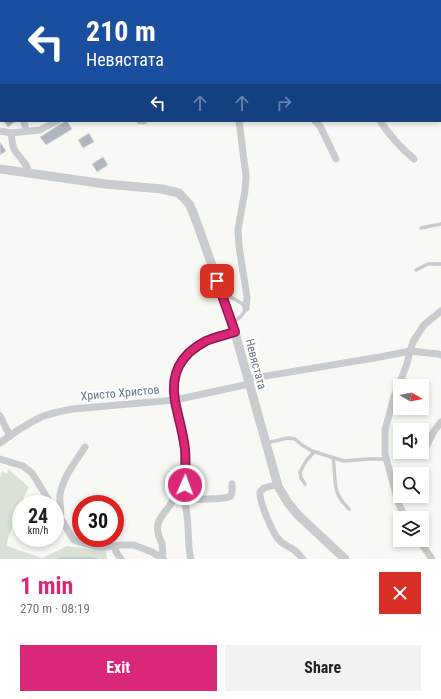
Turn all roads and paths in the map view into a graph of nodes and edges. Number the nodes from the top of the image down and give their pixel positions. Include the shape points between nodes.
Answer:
1 (24, 122) edge
2 (55, 122) edge
3 (240, 122) edge
4 (316, 122) edge
5 (381, 122) edge
6 (0, 131) edge
7 (26, 131) junction
8 (12, 133) junction
9 (336, 159) dead end
10 (414, 159) dead end
11 (0, 169) edge
12 (29, 174) junction
13 (441, 224) edge
14 (421, 228) dead end
15 (441, 264) edge
16 (416, 270) dead end
17 (222, 296) junction
18 (246, 308) junction
19 (441, 311) edge
20 (232, 322) junction
21 (235, 332) junction
22 (410, 351) junction
23 (441, 355) edge
24 (248, 381) junction
25 (175, 400) junction
26 (0, 416) edge
27 (441, 422) edge
28 (10, 436) junction
29 (429, 441) edge
30 (0, 443) edge
31 (266, 444) junction
32 (85, 447) dead end
33 (314, 452) junction
34 (333, 458) junction
35 (0, 459) edge
36 (386, 459) junction
37 (232, 484) dead end
38 (278, 484) junction
39 (305, 484) dead end
40 (185, 485) junction
41 (45, 495) edge
42 (60, 495) edge
43 (185, 501) junction
44 (349, 508) dead end
45 (402, 511) edge
46 (64, 525) edge
47 (72, 537) edge
48 (124, 545) edge
49 (115, 547) edge
50 (424, 547) edge
51 (121, 559) edge
52 (163, 559) edge
53 (191, 559) edge
54 (303, 559) edge
55 (345, 559) edge
56 (432, 559) edge

1 - 7 street
2 - 7 street via 40,130
3 - 18 street via 246,176 238,229 247,297
4 - 9 street
5 - 10 street via 403,150
6 - 8 street
7 - 8 street
8 - 12 street via 14,149 29,169
11 - 12 street, Невястата
12 - 17 street, Невястата via 162,188 179,193 190,205
13 - 14 lane
15 - 16 lane via 428,264
17 - 18 lane via 234,298
17 - 20 street, Невястата
18 - 20 lane via 243,315
19 - 22 street via 424,325
20 - 21 street, Невястата
21 - 24 street, Невястата
21 - 25 street via 207,341 188,352 175,376
22 - 23 street, Христо Христов
22 - 24 street, Христо Христов
22 - 36 street via 385,430
24 - 25 street, Христо Христов
24 - 31 street, Невястата
25 - 28 street, Христо Христов via 72,409 42,417
25 - 40 street via 185,448
26 - 28 street
27 - 29 street
28 - 30 street, Христо Христов
31 - 33 lane via 288,438 295,439
31 - 38 street, Невястата
32 - 42 street via 68,473
33 - 34 lane
33 - 39 lane via 300,472
34 - 36 lane via 344,461
34 - 44 lane via 337,493
35 - 41 street via 23,466 32,473
36 - 45 street
37 - 43 street via 231,496 227,498
38 - 54 street via 264,488 260,492 261,499 271,528 279,541
38 - 55 street, Невястата via 298,515
40 - 43 street
40 - 52 street via 158,523 157,531 162,544
43 - 53 street
46 - 47 street
48 - 52 street via 134,545
49 - 51 street
50 - 56 street

